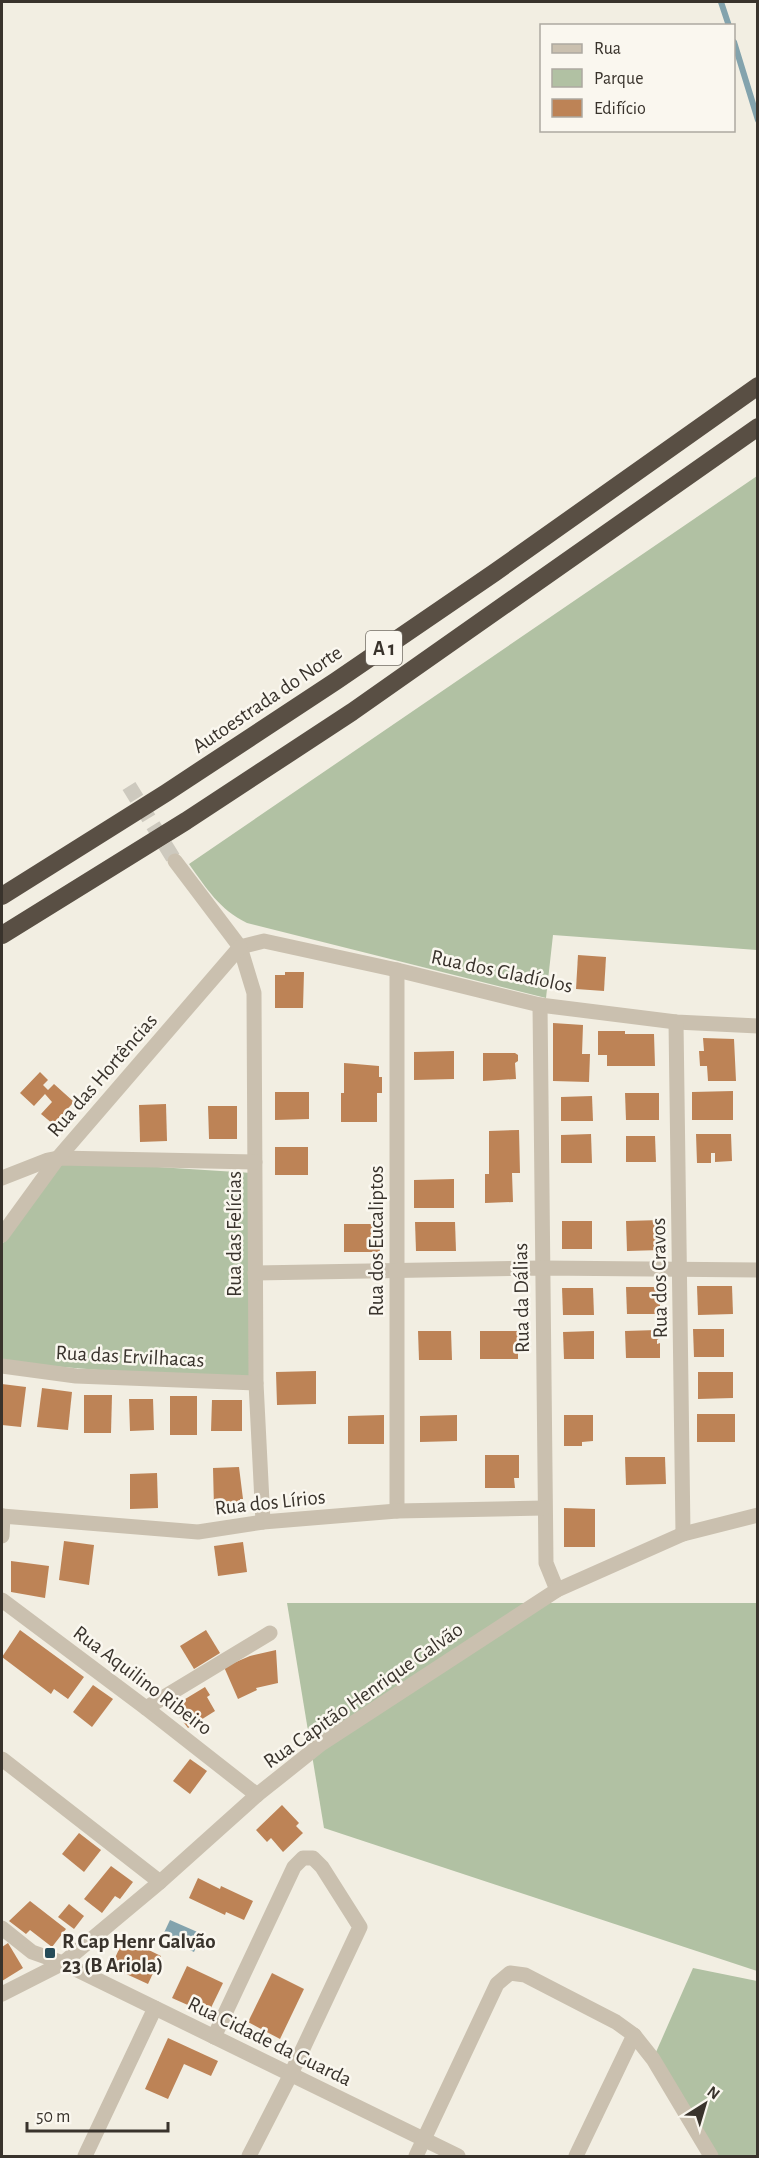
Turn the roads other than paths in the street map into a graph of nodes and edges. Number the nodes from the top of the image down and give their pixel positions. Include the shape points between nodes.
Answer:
1 (758, 386) edge
2 (758, 427) edge
3 (175, 861) tunnel mouth
4 (2, 896) edge
5 (2, 935) edge
6 (240, 947) junction
7 (397, 970) junction
8 (540, 1005) junction
9 (676, 1022) junction
10 (758, 1026) edge
11 (58, 1158) junction
12 (255, 1162) junction
13 (2, 1178) edge
14 (2, 1234) edge
15 (542, 1268) junction
16 (679, 1268) junction
17 (758, 1270) edge
18 (397, 1271) junction
19 (255, 1273) junction
20 (2, 1366) edge
21 (256, 1383) junction
22 (544, 1508) junction
23 (398, 1511) junction
24 (758, 1515) edge
25 (2, 1516) edge
26 (263, 1522) junction
27 (683, 1534) junction
28 (2, 1536) edge
29 (557, 1590) junction
30 (2, 1600) edge
31 (270, 1633) dead end
32 (146, 1708) junction
33 (2, 1759) edge
34 (257, 1795) junction
35 (160, 1882) junction
36 (2, 1928) edge
37 (63, 1963) junction
38 (2, 1994) edge
39 (155, 2008) junction
40 (634, 2035) junction
41 (214, 2037) junction
42 (291, 2074) junction
43 (424, 2140) junction
44 (85, 2157) edge
45 (249, 2157) edge
46 (416, 2157) edge
47 (458, 2157) edge
48 (576, 2157) edge
49 (711, 2157) edge

1 - 4 highway, Autoestrada do Norte / A 1 via 336,681
2 - 5 highway, A 1 via 352,712
3 - 6 street
6 - 7 street, Rua dos Gladíolos via 264,941
6 - 11 street, Rua das Hortências
6 - 12 street, Rua das Felícias via 254,993
7 - 8 street, Rua dos Gladíolos
7 - 18 street, Rua dos Eucaliptos
8 - 9 street, Rua dos Gladíolos
8 - 15 street, Rua da Dálias
9 - 10 street, Rua dos Gladíolos
9 - 16 street, Rua dos Cravos
11 - 12 street
11 - 13 street
11 - 14 street, Rua das Hortências
12 - 19 street, Rua das Felícias
15 - 16 street
15 - 18 street
15 - 22 street, Rua da Dálias
16 - 17 street
16 - 27 street, Rua dos Cravos
18 - 19 street
18 - 23 street, Rua dos Eucaliptos
19 - 21 street, Rua das Felícias
20 - 21 street, Rua das Ervilhacas via 76,1376
21 - 26 street, Rua das Felícias
22 - 23 street, Rua dos Lírios
22 - 29 street, Rua da Dálias via 546,1563
23 - 26 street, Rua dos Lírios
24 - 27 street, Rua Capitão Henrique Galvão
25 - 26 street, Rua dos Lírios via 198,1532
25 - 28 street
27 - 29 street, Rua Capitão Henrique Galvão
29 - 34 street, Rua Capitão Henrique Galvão via 321,1744
30 - 32 street, Rua Aquilino Ribeiro
31 - 32 street
32 - 34 street, Rua Aquilino Ribeiro
33 - 35 street
34 - 35 street, Rua Capitão Henrique Galvão
35 - 37 street, Rua Capitão Henrique Galvão
36 - 37 street, Rua Cidade da Guarda via 32,1952
37 - 38 street, Rua Capitão Henrique Galvão
37 - 39 street, Rua Cidade da Guarda
39 - 41 street, Rua Cidade da Guarda
39 - 44 street
40 - 43 street via 525,1976 510,1973 497,1984
40 - 48 street
40 - 49 street via 653,2059
41 - 42 street, Rua Cidade da Guarda
41 - 42 street via 294,1867 303,1858 313,1858 360,1927
42 - 43 street, Rua Cidade da Guarda
42 - 45 street
43 - 46 street
43 - 47 street, Rua Cidade da Guarda

